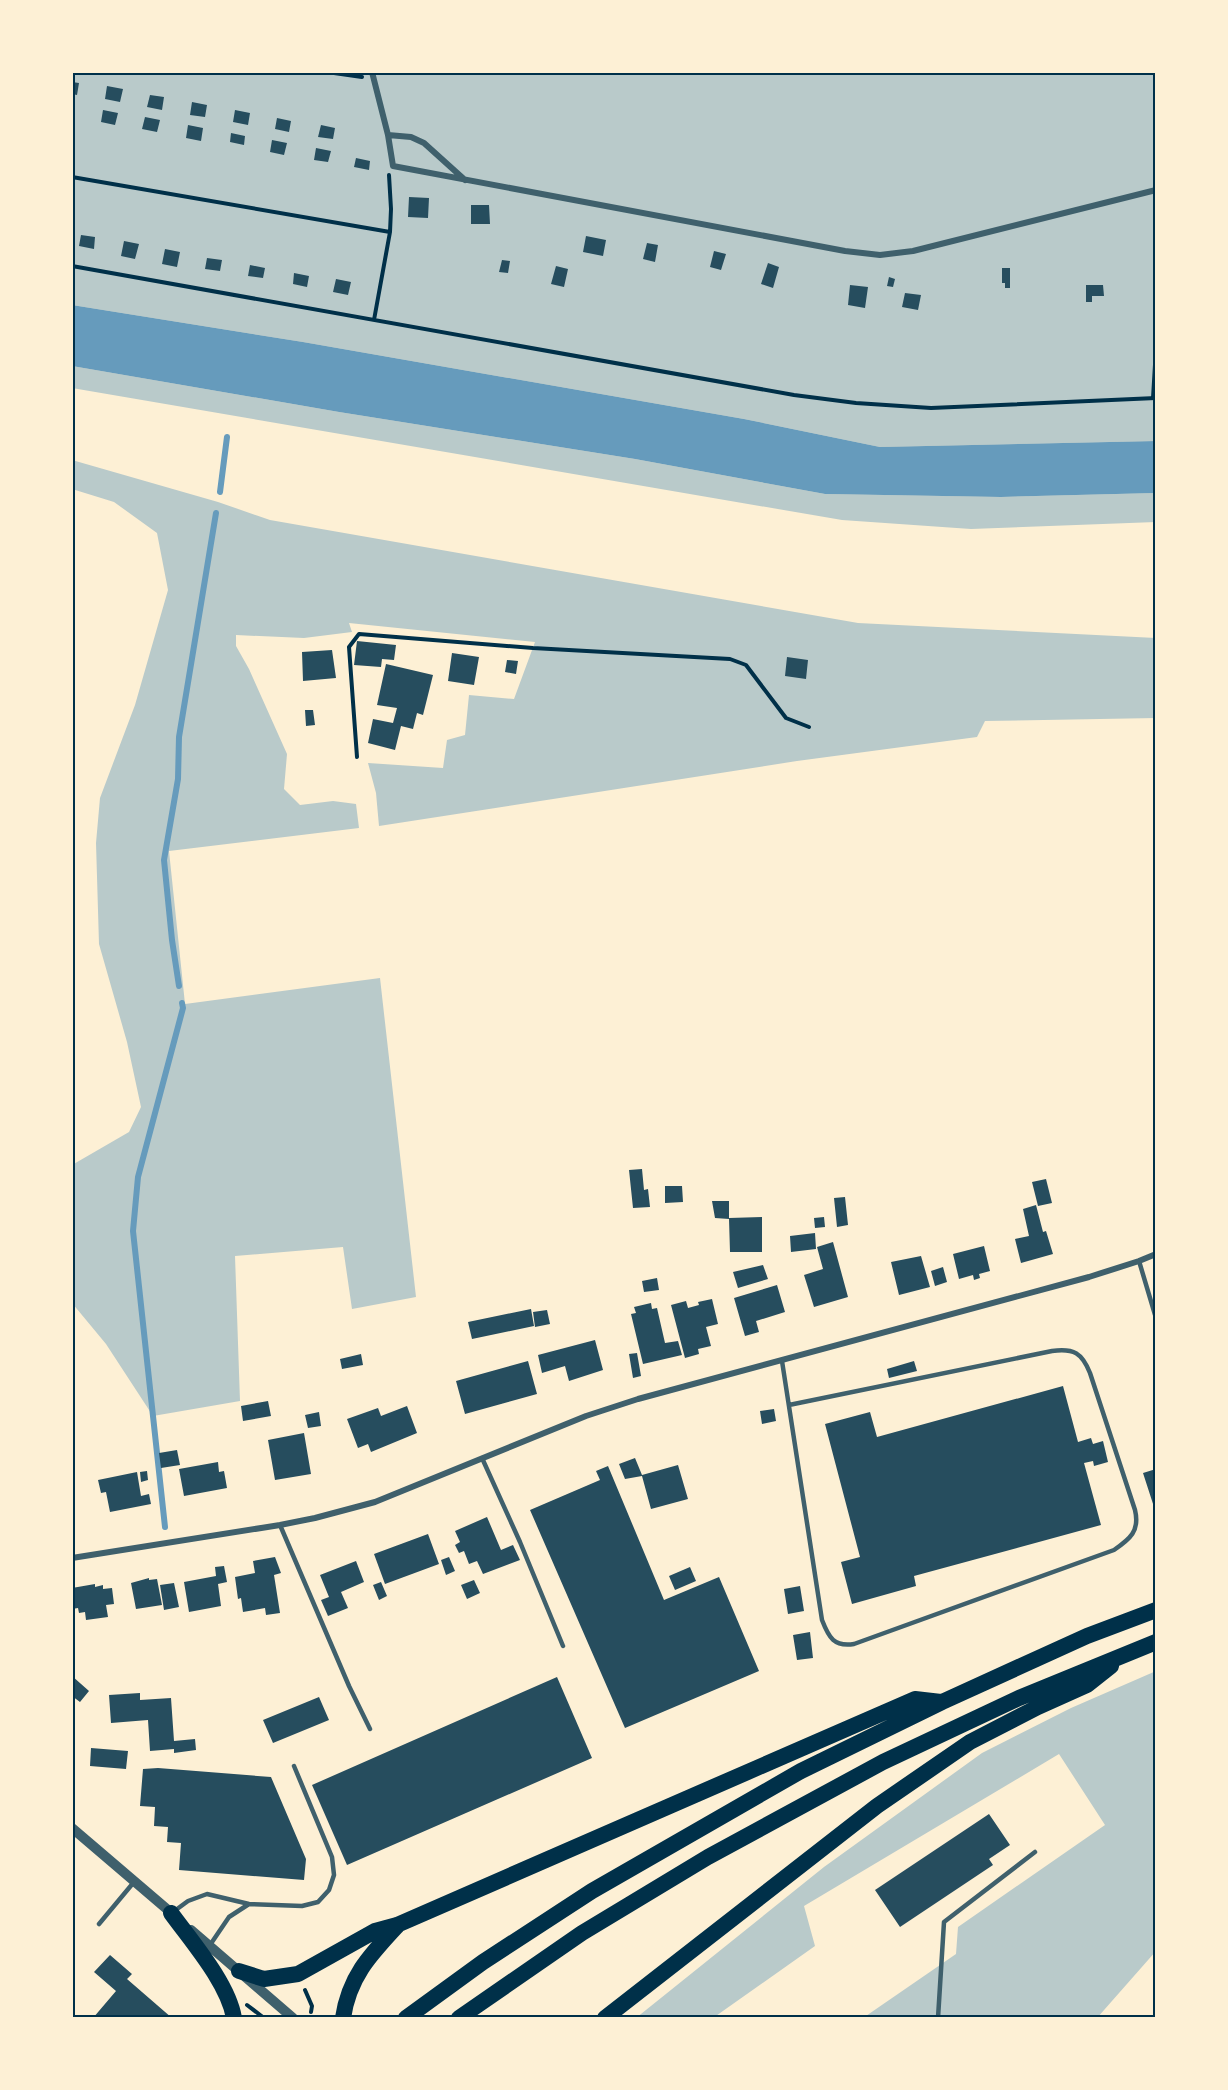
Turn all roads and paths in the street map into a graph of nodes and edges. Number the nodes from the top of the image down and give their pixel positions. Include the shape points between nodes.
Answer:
1 (327, 72) edge
2 (373, 75) edge
3 (388, 135) junction
4 (393, 166) junction
5 (72, 177) edge
6 (466, 181) junction
7 (1156, 190) edge
8 (390, 232) junction
9 (72, 266) edge
10 (374, 320) junction
11 (1156, 348) edge
12 (1155, 381) edge
13 (1154, 398) edge
14 (808, 727) dead end
15 (357, 757) dead end
16 (1156, 1254) edge
17 (1139, 1261) junction
18 (1155, 1309) edge
19 (1156, 1318) edge
20 (782, 1361) junction
21 (789, 1405) junction
22 (482, 1458) junction
23 (280, 1525) junction
24 (72, 1558) edge
25 (1156, 1610) edge
26 (1156, 1642) edge
27 (563, 1646) dead end
28 (1131, 1651) junction
29 (942, 1702) junction
30 (370, 1729) dead end
31 (294, 1766) dead end
32 (72, 1828) edge
33 (1035, 1852) dead end
34 (134, 1882) junction
35 (249, 1904) junction
36 (171, 1913) junction
37 (99, 1924) dead end
38 (398, 1925) junction
39 (210, 1946) junction
40 (239, 1971) junction
41 (301, 1982) dead end
42 (237, 2012) edge
43 (311, 2012) dead end
44 (264, 2018) edge
45 (293, 2018) edge
46 (344, 2018) edge
47 (406, 2018) edge
48 (459, 2018) edge
49 (605, 2018) edge
50 (938, 2018) edge

1 - 2 path
2 - 3 street
3 - 4 street
3 - 6 street via 411,137 424,143
4 - 6 street
4 - 8 path via 389,175
5 - 8 path
6 - 7 street via 880,255 913,251
8 - 10 path
9 - 10 path
10 - 13 path via 856,403 931,408
11 - 12 path
12 - 13 path
14 - 15 path via 786,718 746,665 730,659 359,634 349,647
16 - 17 street
17 - 18 lane
17 - 20 street
18 - 19 lane
20 - 21 lane
20 - 22 street via 638,1399
21 - 21 lane via 822,1620 826,1632 844,1646 1114,1550 1134,1532 1136,1510 1090,1373 1077,1353 1066,1349
22 - 23 street via 375,1502
22 - 27 lane
23 - 24 street
23 - 30 lane
25 - 29 highway via 1087,1636
26 - 28 highway
28 - 48 highway via 883,1762 708,1857 582,1933
28 - 49 highway via 1087,1685 970,1743 877,1806
29 - 38 highway via 915,1699
29 - 47 highway via 801,1771 592,1891
31 - 35 lane via 332,1857 334,1875 329,1890 318,1902 302,1906
32 - 34 street
33 - 50 lane via 944,1922
34 - 36 street
34 - 37 lane
35 - 36 lane via 207,1894
35 - 39 lane via 229,1917
36 - 39 street
36 - 42 highway
38 - 40 highway via 375,1931 298,1974 264,1979
38 - 46 highway via 368,1957 350,1990
39 - 40 street
40 - 45 street
41 - 43 path
42 - 44 path via 246,2005

